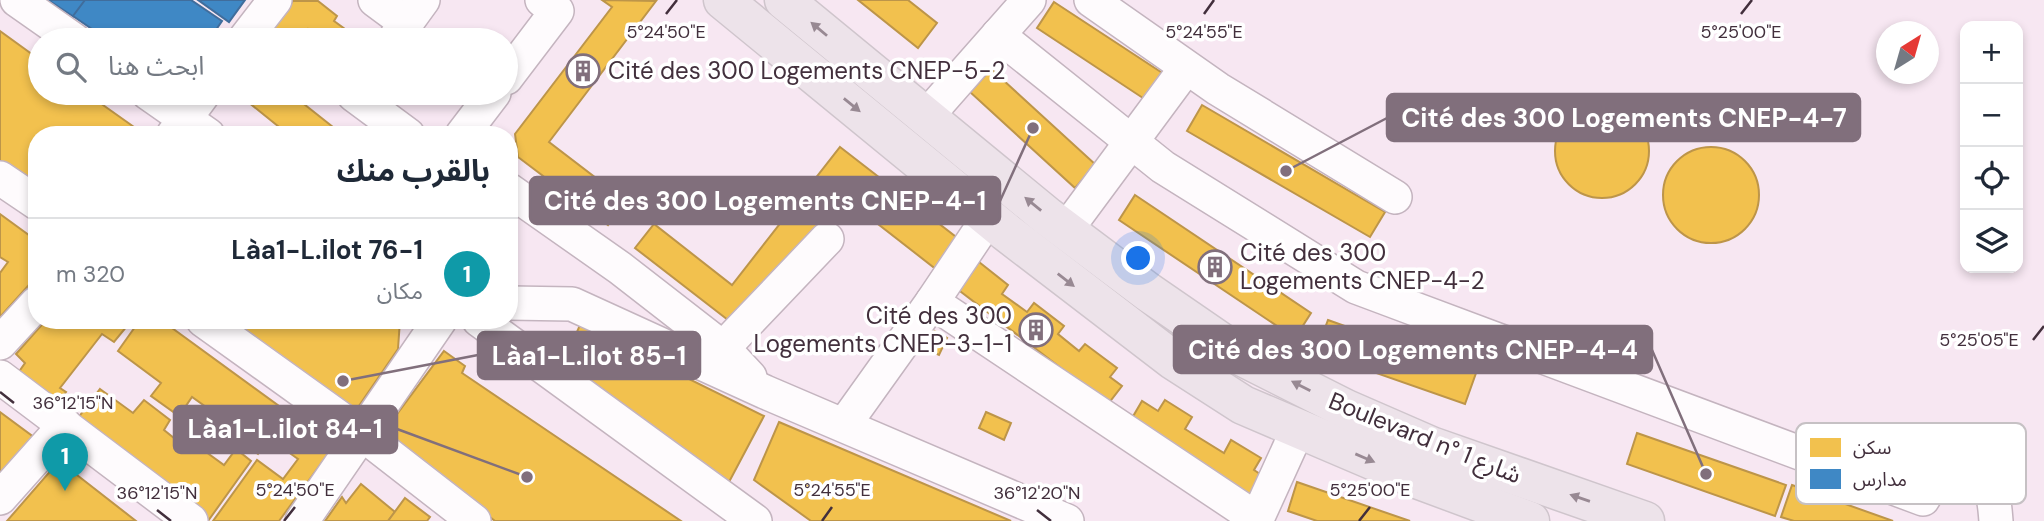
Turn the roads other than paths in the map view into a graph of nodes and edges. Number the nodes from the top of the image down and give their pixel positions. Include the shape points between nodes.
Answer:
1 (18, 0) edge
2 (275, 0) edge
3 (375, 0) edge
4 (542, 0) edge
5 (723, 0) edge
6 (784, 0) edge
7 (1029, 0) edge
8 (1091, 0) edge
9 (408, 21) edge
10 (57, 28) edge
11 (253, 28) edge
12 (998, 35) junction
13 (518, 62) edge
14 (1186, 68) junction
15 (168, 105) edge
16 (368, 105) edge
17 (485, 105) edge
18 (926, 117) junction
19 (192, 120) edge
20 (396, 126) edge
21 (469, 126) edge
22 (1131, 141) junction
23 (0, 178) edge
24 (518, 196) edge
25 (28, 197) edge
26 (1395, 197) dead end
27 (989, 217) junction
28 (1066, 230) junction
29 (827, 239) dead end
30 (932, 302) junction
31 (518, 303) edge
32 (28, 313) edge
33 (216, 329) edge
34 (434, 329) edge
35 (491, 329) edge
36 (0, 343) edge
37 (723, 348) junction
38 (0, 377) edge
39 (765, 392) junction
40 (65, 425) junction
41 (844, 425) junction
42 (1298, 429) junction
43 (362, 434) junction
44 (1796, 452) edge
45 (0, 498) edge
46 (743, 518) edge
47 (1257, 520) edge
48 (191, 521) edge
49 (302, 521) edge
50 (474, 521) edge
51 (1068, 521) edge
52 (1530, 521) edge
53 (1645, 521) edge

1 - 10 street
2 - 11 street
3 - 9 street
4 - 13 street via 557,11
5 -> 27 main road, Boulevard n° شارع 1
18 -> 6 main road, Boulevard n° شارع 1
7 - 12 street
8 - 14 street
12 - 18 street
12 - 22 street
14 - 22 street
14 - 26 street
15 - 19 street
16 - 20 street
17 - 21 street
28 -> 18 main road, Boulevard n° شارع 1
22 - 28 street
22 - 44 street via 1163,167 1356,287
23 - 25 street
24 - 37 street
27 - 30 street
27 -> 42 main road, Boulevard n° شارع 1 via 1173,360 1243,405
53 -> 28 main road, Boulevard n° شارع 1 via 1431,446 1346,409 1241,356
29 - 37 street
30 - 41 street
30 - 47 street
31 - 39 street via 572,304
32 - 36 street
33 - 43 street
34 - 43 street
35 - 46 street
37 - 39 street
38 - 40 street
39 - 41 street
40 - 45 street
40 - 48 street
41 - 51 street
42 - 47 street
42 -> 52 main road, Boulevard n° شارع 1
43 - 49 street
43 - 50 street

